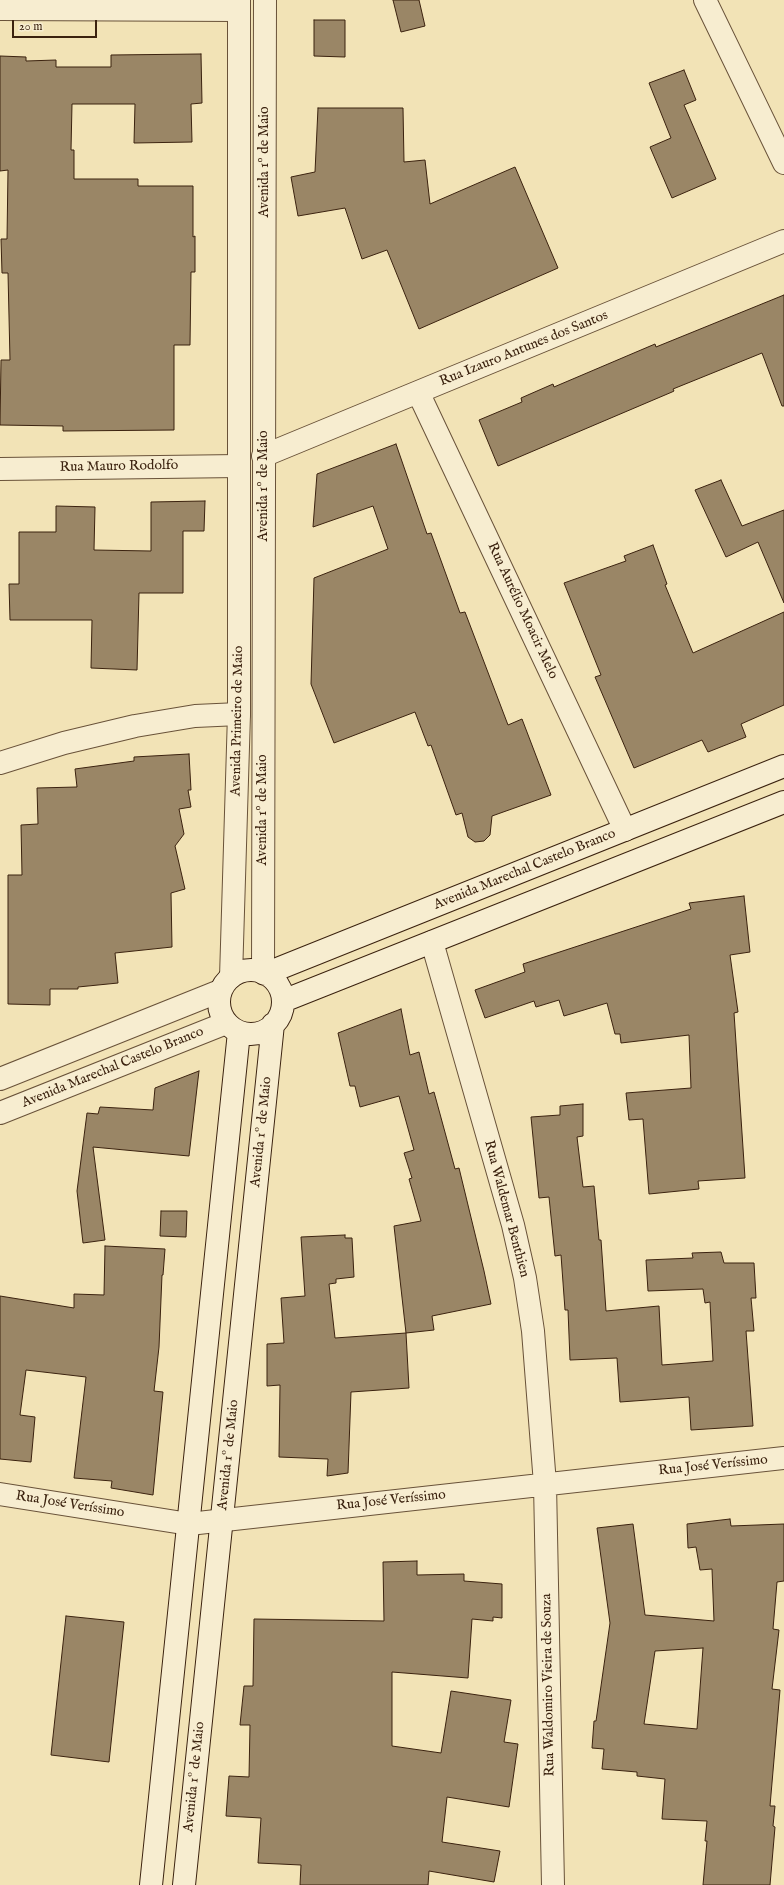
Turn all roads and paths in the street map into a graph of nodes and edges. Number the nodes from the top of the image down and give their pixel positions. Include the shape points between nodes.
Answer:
1 (265, 0) edge
2 (705, 0) edge
3 (239, 5) edge
4 (0, 9) edge
5 (784, 163) edge
6 (784, 241) edge
7 (418, 392) junction
8 (264, 456) junction
9 (239, 466) junction
10 (0, 469) edge
11 (239, 714) junction
12 (0, 763) edge
13 (784, 766) edge
14 (784, 802) edge
15 (625, 830) junction
16 (432, 942) junction
17 (264, 973) junction
18 (226, 984) junction
19 (283, 1001) junction
20 (273, 1024) junction
21 (233, 1028) junction
22 (0, 1079) edge
23 (0, 1114) edge
24 (784, 1458) edge
25 (545, 1484) junction
26 (0, 1494) edge
27 (222, 1520) junction
28 (188, 1524) junction
29 (152, 1885) edge
30 (184, 1885) edge
31 (553, 1885) edge

1 - 8 street, Avenida 1º de Maio
2 - 5 street
3 - 4 street
3 - 9 street, Avenida 1º de Maio
6 - 7 street, Rua Izauro Antunes dos Santos
7 - 8 street, Rua Izauro Antunes dos Santos
7 - 15 street, Rua Aurélio Moacir Melo
8 - 17 street, Avenida 1º de Maio
9 - 10 street, Rua Mauro Rodolfo
9 - 11 street, Avenida Primeiro de Maio
11 - 12 street via 196,716 135,726
11 - 18 street, Avenida Primeiro de Maio
13 - 15 street, Avenida Marechal Castelo Branco
14 - 16 street
15 - 17 street, Avenida Marechal Castelo Branco
16 - 19 street
16 - 25 street, Rua Waldemar Benthien via 513,1225 525,1278 533,1331
17 - 18 street via 241,971
17 - 19 street via 277,984
18 - 21 street via 219,1008
18 - 22 street
19 - 20 street via 279,1018
20 - 21 street via 257,1034 248,1034
20 - 27 street, Avenida 1º de Maio
21 - 23 street, Avenida Marechal Castelo Branco
21 - 28 street
24 - 25 street, Rua José Veríssimo
25 - 27 street, Rua José Veríssimo
25 - 31 street, Rua Waldomiro Vieira de Souza
26 - 28 street, Rua José Veríssimo
27 - 28 street, Rua José Veríssimo
27 - 30 street, Avenida 1º de Maio
28 - 29 street

